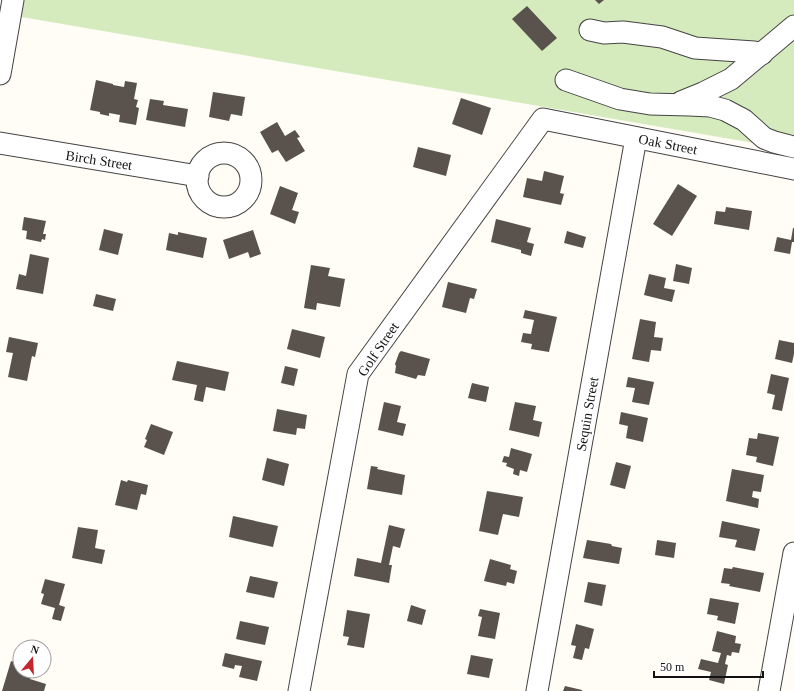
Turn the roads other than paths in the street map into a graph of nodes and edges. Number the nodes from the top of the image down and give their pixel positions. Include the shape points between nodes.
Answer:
1 (9, 1) edge
2 (794, 26) edge
3 (590, 30) dead end
4 (762, 54) junction
5 (0, 74) edge
6 (566, 80) dead end
7 (674, 104) junction
8 (543, 120) joint
9 (636, 138) junction
10 (0, 143) edge
11 (794, 147) edge
12 (794, 169) edge
13 (198, 176) dead end
14 (794, 553) edge
15 (299, 691) edge
16 (537, 691) edge
17 (769, 691) edge

1 - 5 street
2 - 4 street
3 - 4 street via 662,37 696,48
4 - 7 street via 731,79
6 - 7 street via 620,99 650,104
7 - 11 street via 710,106 725,110 744,120 764,138
8 - 9 street, Oak Street
8 - 15 street, Golf Street via 358,374
9 - 12 street, Oak Street
9 - 16 street, Sequin Street
10 - 13 street, Birch Street
14 - 17 street

